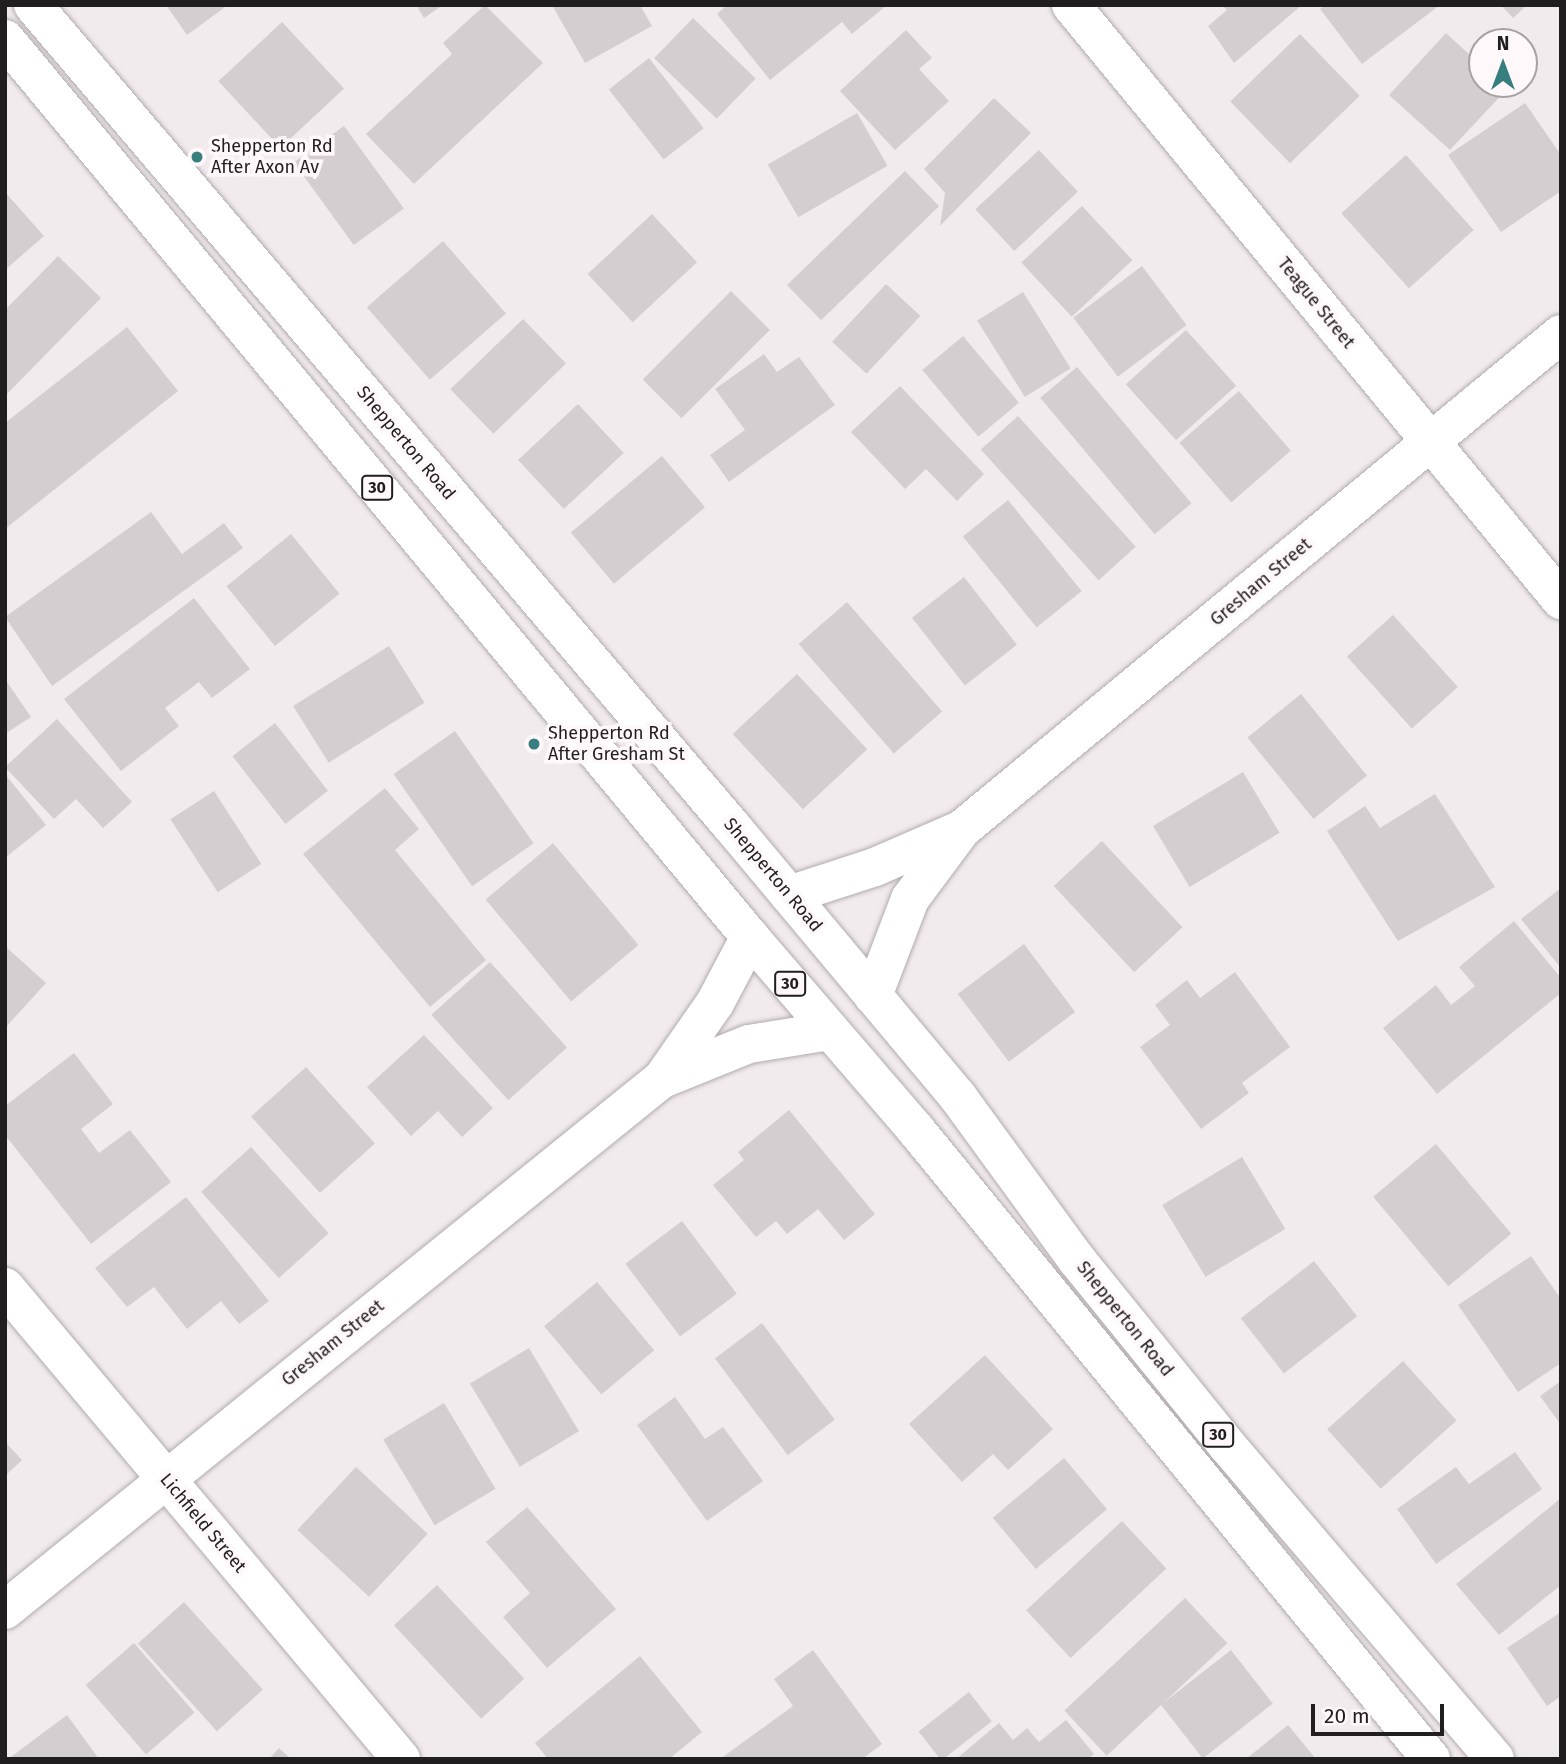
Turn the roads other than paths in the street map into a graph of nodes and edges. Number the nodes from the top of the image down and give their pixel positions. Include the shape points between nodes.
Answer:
1 (33, 5) edge
2 (1071, 5) edge
3 (5, 39) edge
4 (1561, 334) edge
5 (1430, 442) junction
6 (1561, 600) edge
7 (962, 829) junction
8 (789, 895) junction
9 (750, 937) junction
10 (873, 996) junction
11 (830, 1031) junction
12 (662, 1079) junction
13 (5, 1287) edge
14 (165, 1478) junction
15 (5, 1610) edge
16 (401, 1759) edge
17 (1431, 1759) edge
18 (1495, 1759) edge

1 - 8 main road, Shepperton Road / 30
2 - 5 main road, Teague Street
3 - 9 main road, 30
4 - 5 main road, Gresham Street
5 - 6 main road, Teague Street
5 - 7 main road, Gresham Street
7 - 8 main road, Gresham Street via 875,867
7 - 10 main road, Gresham Street via 911,899
8 - 10 main road, Shepperton Road / 30
9 - 11 main road, 30
9 - 12 main road, Gresham Street via 715,1003
10 - 18 main road, Shepperton Road / 30 via 1226,1444
11 - 12 main road, Gresham Street via 749,1045
11 - 17 main road, 30
12 - 14 main road, Gresham Street
13 - 14 main road, Lichfield Street
14 - 15 main road, Gresham Street
14 - 16 main road, Lichfield Street

